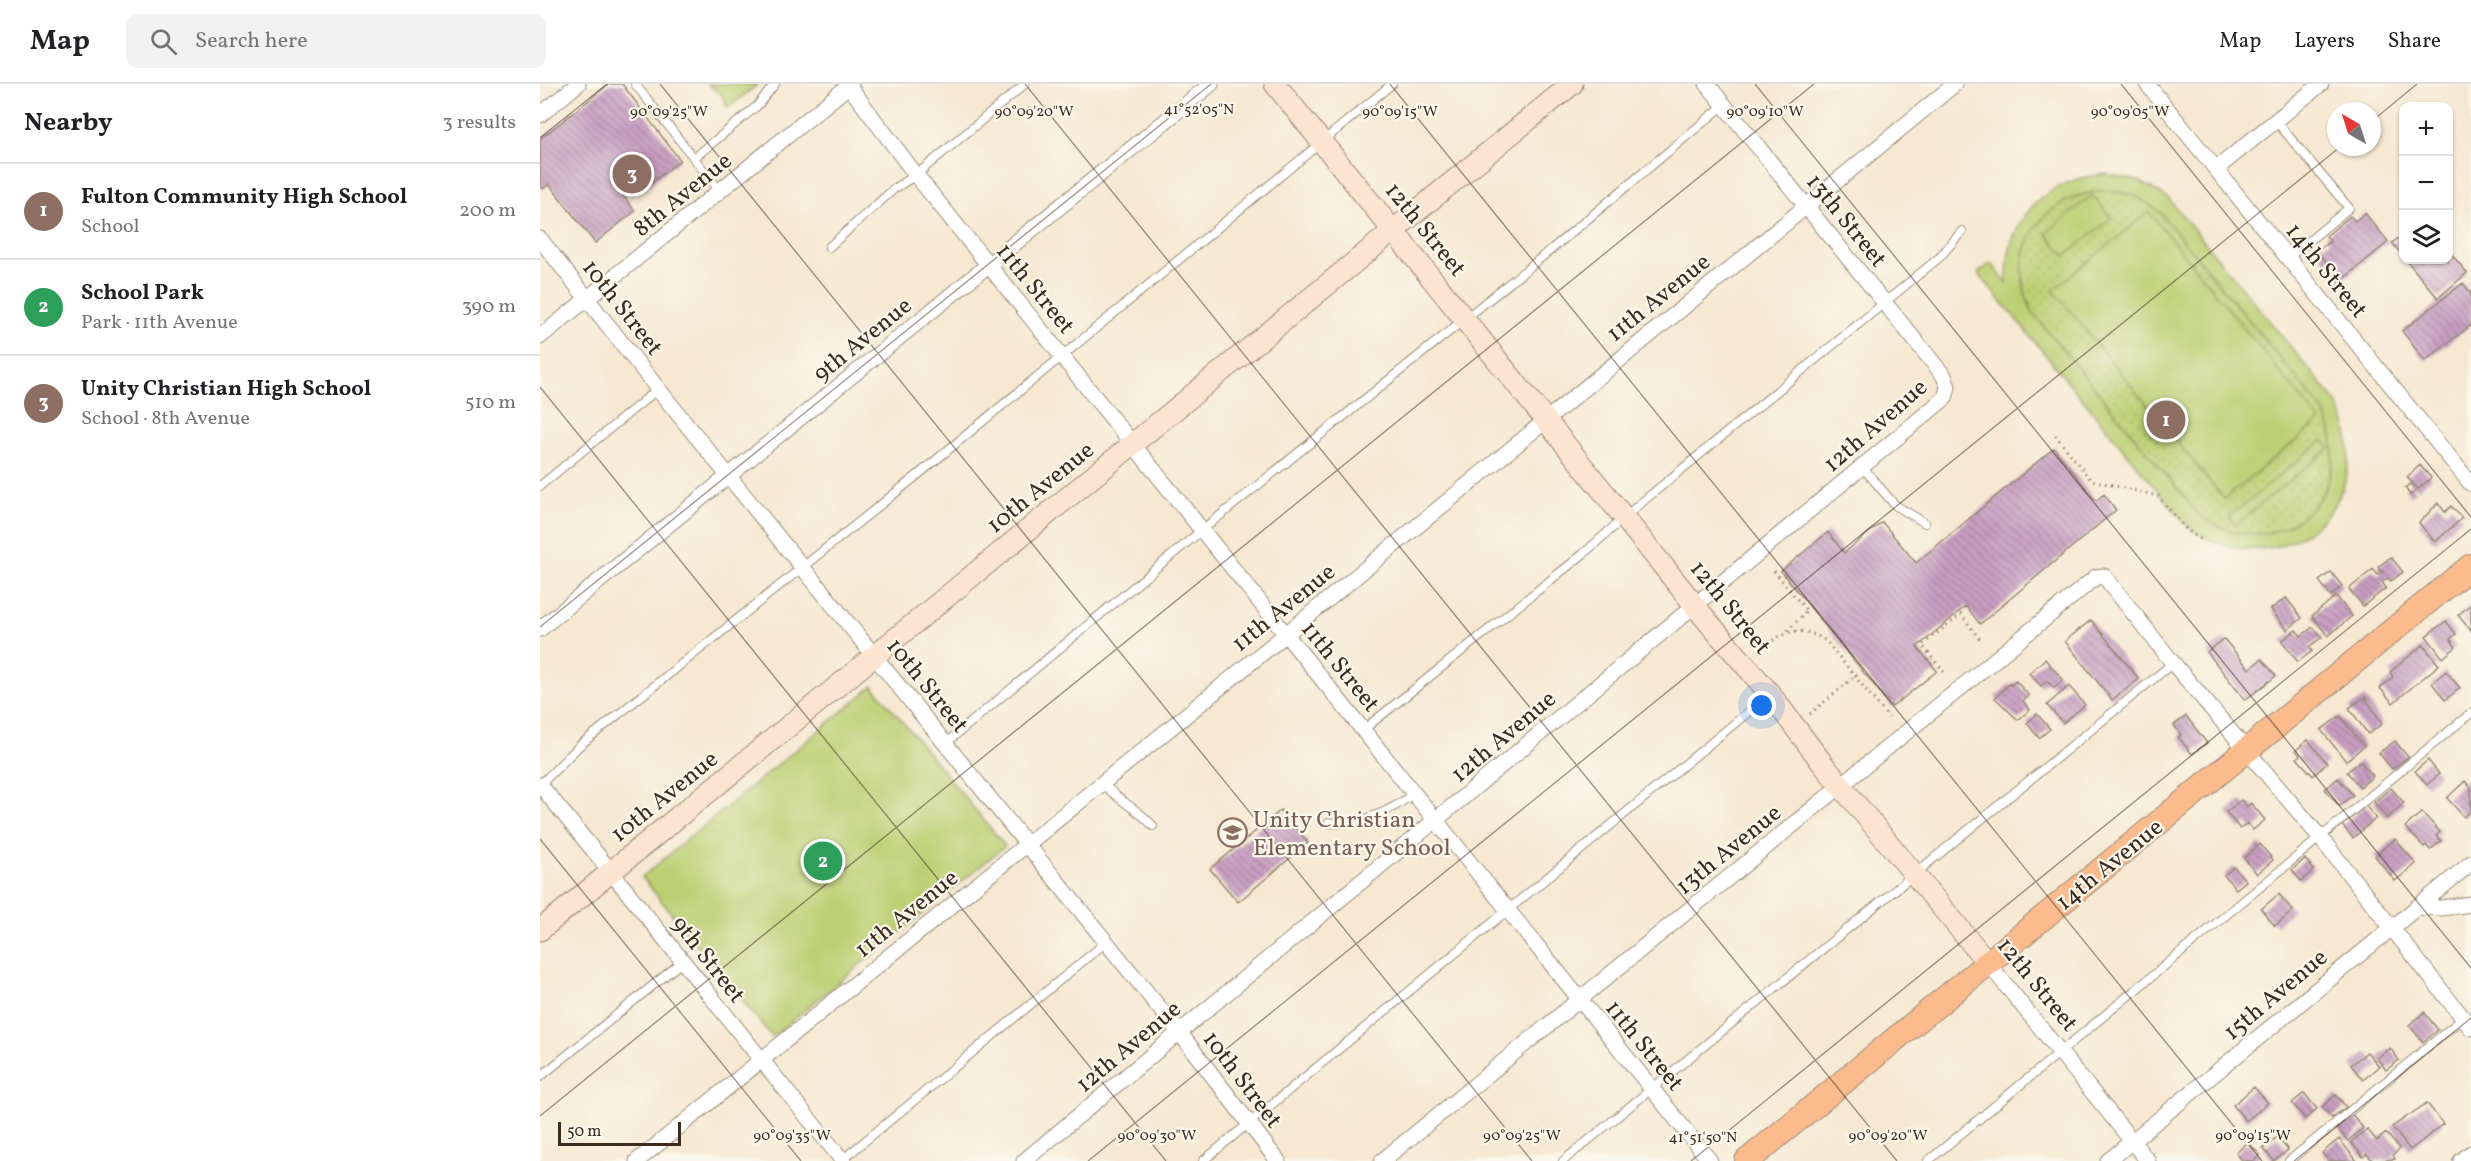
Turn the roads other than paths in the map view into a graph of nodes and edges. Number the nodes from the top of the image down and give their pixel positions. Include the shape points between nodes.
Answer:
1 (578, 84) edge
2 (635, 84) edge
3 (775, 84) edge
4 (1025, 84) edge
5 (1212, 84) edge
6 (1275, 84) edge
7 (1392, 84) edge
8 (1572, 84) edge
9 (1707, 84) edge
10 (1955, 84) edge
11 (2147, 84) edge
12 (2321, 84) edge
13 (850, 85) edge
14 (1724, 105) junction
15 (540, 115) edge
16 (2276, 121) junction
17 (1322, 141) junction
18 (694, 158) junction
19 (2216, 169) junction
20 (916, 174) junction
21 (720, 192) junction
22 (1806, 205) junction
23 (1394, 230) junction
24 (1962, 231) dead end
25 (540, 239) edge
26 (829, 247) dead end
27 (2288, 258) junction
28 (989, 266) junction
29 (587, 298) junction
30 (1884, 301) junction
31 (1466, 319) junction
32 (540, 337) edge
33 (1061, 355) junction
34 (1948, 387) joint
35 (658, 389) junction
36 (1546, 418) junction
37 (1133, 444) junction
38 (1863, 468) junction
39 (728, 475) junction
40 (2471, 484) edge
41 (540, 486) edge
42 (1625, 516) junction
43 (1925, 523) dead end
44 (1202, 530) junction
45 (2471, 566) edge
46 (802, 567) junction
47 (1696, 605) junction
48 (540, 629) edge
49 (1286, 634) junction
50 (875, 655) junction
51 (2173, 663) junction
52 (1770, 694) junction
53 (2471, 713) edge
54 (1363, 730) junction
55 (946, 743) junction
56 (2246, 750) junction
57 (1102, 782) junction
58 (540, 785) edge
59 (1842, 785) junction
60 (1414, 793) junction
61 (1436, 820) junction
62 (1329, 823) dead end
63 (1153, 826) dead end
64 (2319, 836) junction
65 (1026, 843) junction
66 (2471, 863) edge
67 (612, 872) junction
68 (1915, 872) junction
69 (2471, 904) edge
70 (2418, 907) junction
71 (1507, 910) junction
72 (2391, 927) junction
73 (540, 930) edge
74 (1105, 943) junction
75 (683, 961) junction
76 (1988, 963) junction
77 (1580, 1000) junction
78 (2467, 1023) edge
79 (1179, 1032) junction
80 (2060, 1051) junction
81 (760, 1060) junction
82 (540, 1077) edge
83 (1652, 1089) junction
84 (1248, 1124) junction
85 (2132, 1141) junction
86 (2471, 1153) edge
87 (638, 1161) edge
88 (842, 1161) edge
89 (1024, 1161) edge
90 (1203, 1161) edge
91 (1278, 1161) edge
92 (1382, 1161) edge
93 (1563, 1161) edge
94 (1710, 1161) edge
95 (1747, 1161) edge
96 (1928, 1161) edge
97 (2108, 1161) edge
98 (2148, 1161) edge
99 (2289, 1161) edge
100 (2461, 1161) edge

1 - 15 street
2 - 18 lane
3 - 18 lane via 757,106
4 - 20 lane
5 - 28 street, 9th Avenue
6 - 17 street, 12th Street
7 - 17 lane
8 - 23 street, 10th Avenue
9 - 14 street, 13th Street
10 - 22 street, 11th Avenue
11 - 19 street, 14th Street
12 - 16 street
13 - 20 street, 11th Street
13 - 21 street, 8th Avenue
14 - 22 street, 13th Street
14 - 31 lane
16 - 19 street
16 - 27 lane via 2349,208
17 - 23 street, 12th Street
17 - 33 lane
18 - 21 lane
19 - 27 street, 14th Street
20 - 26 lane
20 - 28 street, 11th Street
21 - 29 street, 8th Avenue
22 - 30 street, 13th Street
22 - 36 street, 11th Avenue
23 - 31 street, 12th Street
23 - 37 street, 10th Avenue
24 - 30 lane via 1940,257
25 - 29 street, 10th Street
27 - 40 street, 14th Street
28 - 33 street, 11th Street
28 - 39 street, 9th Avenue
29 - 32 street, 8th Avenue
29 - 35 street, 10th Street
30 - 34 street, 13th Street via 1944,376
30 - 42 lane
31 - 36 street, 12th Street
31 - 44 lane
33 - 37 street, 11th Street
33 - 46 lane
34 - 38 street, 12th Avenue via 1945,398
35 - 39 street, 10th Street
35 - 41 lane
36 - 42 street, 12th Street
36 - 49 street, 11th Avenue
37 - 44 street, 11th Street
37 - 50 street, 10th Avenue
38 - 43 lane via 1895,505
38 - 47 street, 12th Avenue
39 - 46 street, 10th Street
39 - 48 street, 9th Avenue
42 - 47 street, 12th Street
42 - 54 lane via 1582,555
44 - 49 street, 11th Street
44 - 55 lane
45 - 56 main road, 14th Avenue
46 - 50 street, 10th Street
46 - 58 lane via 579,746
47 - 52 street, 12th Street
47 - 61 street, 12th Avenue
49 - 54 street, 11th Street
49 - 57 street, 11th Avenue
50 - 55 street, 10th Street
50 - 67 street, 10th Avenue
51 - 56 street
51 - 59 street, 13th Avenue via 2104,576 2096,577
51 - 68 lane
52 - 59 street, 12th Street
52 - 71 lane
53 - 64 lane
54 - 60 street, 11th Street
55 - 65 street, 10th Street
56 - 64 street
56 - 76 main road, 14th Avenue
57 - 63 lane
57 - 65 street, 11th Avenue
58 - 67 street, 9th Street
59 - 68 street, 12th Street
59 - 77 street, 13th Avenue
60 - 61 street, 11th Street
60 - 62 lane via 1401,804 1352,822
61 - 71 street, 11th Street
61 - 79 street, 12th Avenue
64 - 72 street
64 - 80 lane
65 - 74 street, 10th Street
65 - 81 street, 11th Avenue
66 - 70 street, 15th Avenue
67 - 73 street, 10th Avenue
67 - 75 street, 9th Street
68 - 76 street, 12th Street
68 - 83 lane
69 - 70 street
70 - 72 street, 15th Avenue
71 - 77 street, 11th Street
71 - 84 lane
72 - 78 street
72 - 85 street, 15th Avenue
74 - 79 street, 10th Street
74 - 88 lane
75 - 81 street, 9th Street
75 - 82 lane
76 - 80 street, 12th Street
76 - 95 main road, 14th Avenue
77 - 83 street, 11th Street
77 - 92 street, 13th Avenue
78 - 99 lane
79 - 84 street, 10th Street
79 - 89 street, 12th Avenue
80 - 85 street, 12th Street
80 - 96 lane
81 - 87 street, 11th Avenue
81 - 88 street, 9th Street
83 - 93 lane
83 - 94 street, 11th Street
84 - 90 lane
84 - 91 street, 10th Street
85 - 97 street, 15th Avenue
85 - 98 street, 12th Street
86 - 100 street

